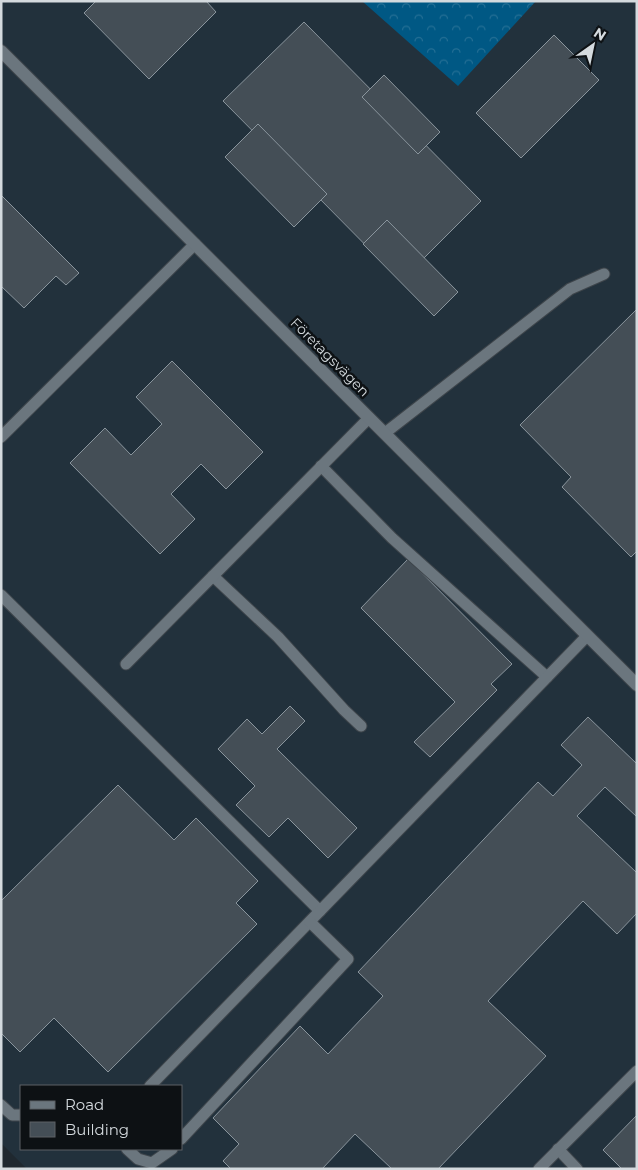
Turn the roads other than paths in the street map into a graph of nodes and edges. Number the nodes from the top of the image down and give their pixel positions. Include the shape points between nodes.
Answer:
1 (1, 51) edge
2 (196, 244) junction
3 (604, 274) dead end
4 (369, 418) junction
5 (385, 433) junction
6 (1, 437) edge
7 (321, 466) junction
8 (213, 576) junction
9 (1, 595) edge
10 (587, 636) junction
11 (126, 664) dead end
12 (547, 677) junction
13 (637, 685) edge
14 (361, 726) dead end
15 (320, 911) junction
16 (310, 922) junction
17 (637, 1071) edge
18 (151, 1085) edge
19 (1, 1105) edge
20 (20, 1115) edge
21 (182, 1138) edge
22 (558, 1149) junction
23 (128, 1150) edge
24 (171, 1150) edge
25 (539, 1169) edge
26 (577, 1169) edge

1 - 2 street, Företagsvägen
2 - 4 street, Företagsvägen
2 - 6 lane
3 - 5 lane via 570,290
4 - 5 street, Företagsvägen
4 - 7 lane
5 - 10 street, Företagsvägen
7 - 8 lane
7 - 12 lane via 392,538
8 - 11 lane
8 - 14 lane via 278,637
9 - 15 lane
10 - 12 lane
10 - 13 street, Företagsvägen
12 - 15 lane
15 - 16 lane
16 - 18 lane
16 - 21 lane via 348,959
17 - 22 lane
19 - 20 lane via 12,1115
22 - 25 lane
22 - 26 lane
23 - 24 lane via 138,1159 152,1163

